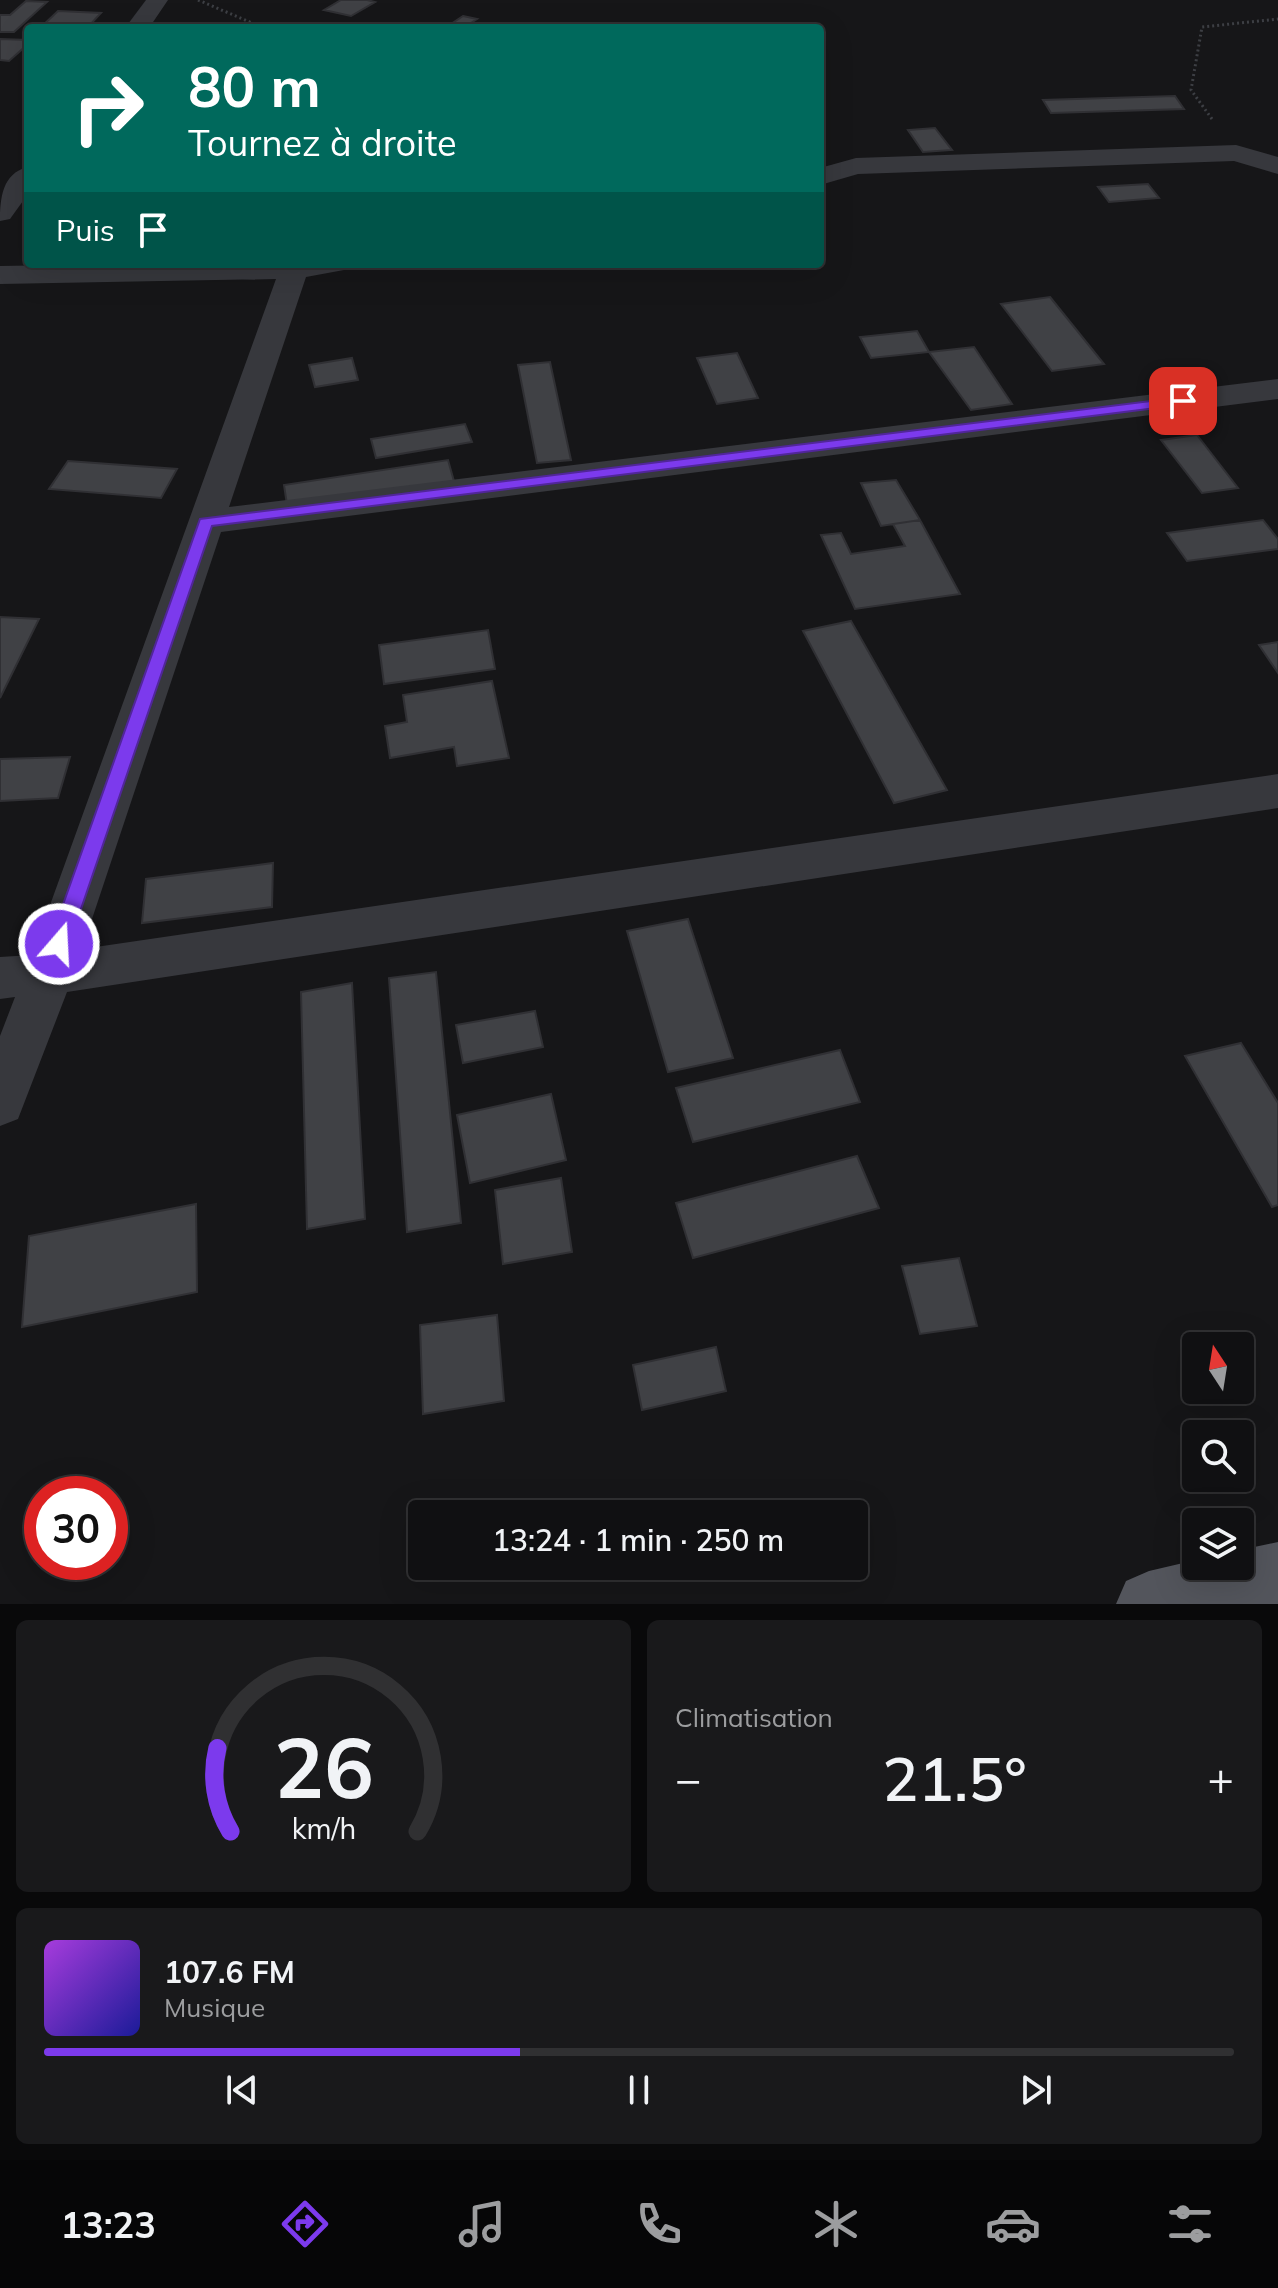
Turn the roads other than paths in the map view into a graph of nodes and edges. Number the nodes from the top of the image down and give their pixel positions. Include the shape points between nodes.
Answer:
1 (157, 0) edge
2 (140, 24) edge
3 (1278, 166) edge
4 (824, 176) edge
5 (24, 180) edge
6 (0, 213) edge
7 (258, 268) edge
8 (295, 268) edge
9 (0, 275) edge
10 (1278, 389) edge
11 (205, 522) junction
12 (1278, 791) edge
13 (49, 974) junction
14 (0, 978) edge
15 (0, 1102) edge
16 (1278, 1574) edge
17 (1149, 1604) edge

1 - 2 street
3 - 4 street via 1236,153 856,166
5 - 6 street
7 - 9 street
8 - 11 street
10 - 11 street
11 - 13 street
12 - 13 street
13 - 14 street
13 - 15 street
16 - 17 main road

